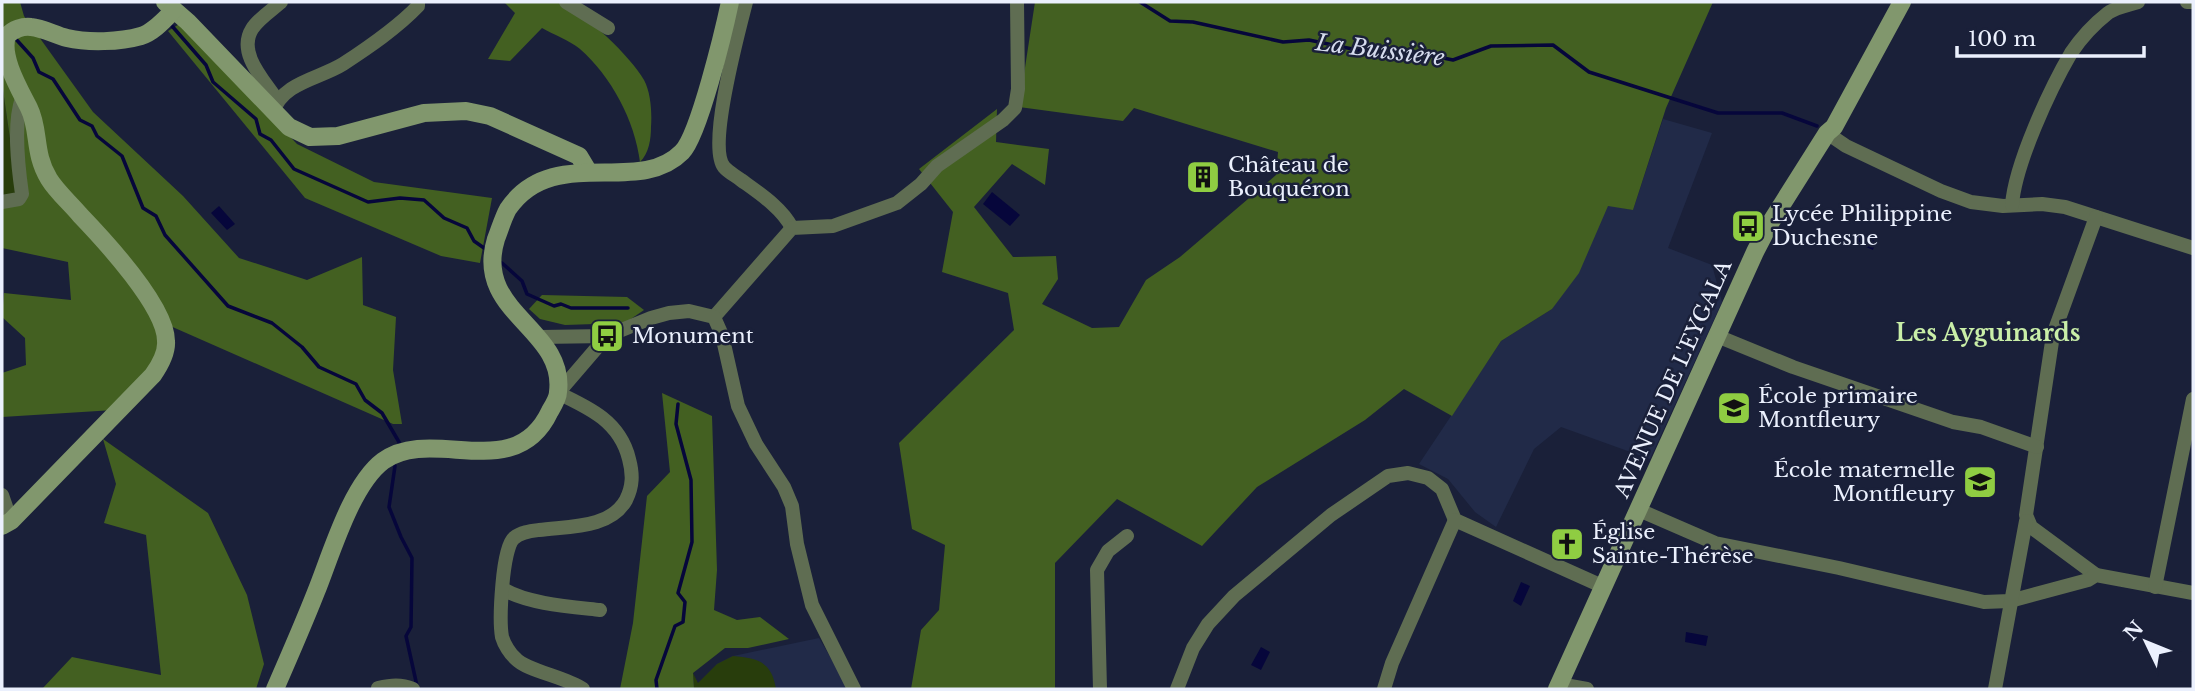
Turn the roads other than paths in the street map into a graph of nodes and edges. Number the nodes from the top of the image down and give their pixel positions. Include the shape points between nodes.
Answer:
1 (281, 2) edge
2 (418, 2) edge
3 (566, 2) edge
4 (730, 2) edge
5 (746, 2) edge
6 (1017, 2) edge
7 (1895, 2) edge
8 (1902, 2) edge
9 (2138, 2) edge
10 (2187, 2) edge
11 (2193, 2) edge
12 (170, 6) edge
13 (2107, 6) edge
14 (608, 28) dead end
15 (22, 98) junction
16 (275, 106) junction
17 (1827, 133) junction
18 (588, 171) junction
19 (2, 202) edge
20 (2012, 205) junction
21 (2096, 217) junction
22 (792, 228) junction
23 (2193, 248) edge
24 (714, 317) junction
25 (607, 335) junction
26 (1717, 336) junction
27 (540, 337) junction
28 (558, 393) junction
29 (2193, 400) edge
30 (2036, 447) junction
31 (2, 495) edge
32 (1639, 510) junction
33 (1455, 520) junction
34 (6, 524) edge
35 (2029, 524) junction
36 (1127, 536) dead end
37 (2080, 562) junction
38 (2096, 575) junction
39 (2076, 583) junction
40 (1602, 586) junction
41 (2155, 587) junction
42 (503, 589) junction
43 (2193, 593) edge
44 (2010, 601) junction
45 (600, 610) dead end
46 (1558, 687) edge
47 (378, 688) edge
48 (275, 689) edge
49 (413, 689) edge
50 (583, 689) edge
51 (854, 689) edge
52 (1100, 689) edge
53 (1177, 689) edge
54 (1384, 689) edge
55 (1587, 689) edge
56 (1995, 689) edge

1 - 16 street via 252,29 247,44 249,57
2 - 16 street via 408,17 332,71 298,85
3 - 14 street
4 - 18 street via 698,118 682,152 666,163 635,172
5 - 22 street via 724,92 719,156 723,167 761,195
6 - 22 street via 1015,108 937,166 897,203 833,226
7 - 17 street, AVENUE DE L'EYGALA via 1830,119
8 - 17 street, AVENUE DE L'EYGALA
9 - 13 street
10 - 11 street
12 - 15 street via 149,32 130,38 68,38 33,27 14,32 3,46 6,71
12 - 16 street
13 - 20 street via 2082,38 2038,121 2013,188
15 - 19 street via 18,152 22,194 19,199
15 - 34 street via 32,115 41,165 51,183 144,291 167,338 153,375
16 - 18 street via 289,128 310,137 338,136 424,113 466,111 490,116 579,156
17 - 20 street via 1941,191 1971,202
17 - 26 street, AVENUE DE L'EYGALA via 1769,225
18 - 27 street via 538,183 524,193 508,209 493,249 494,277 503,297
20 - 21 street via 2065,207
21 - 23 street
21 - 30 street via 2053,335
22 - 24 street
24 - 25 street via 689,311 669,313
24 - 51 street via 741,415 792,506 812,606
25 - 27 street
25 - 28 street
26 - 30 street via 1793,367
26 - 32 street, AVENUE DE L'EYGALA
27 - 28 street via 552,358
28 - 42 street via 597,412 624,443 631,468 629,493 614,516 516,537 509,544
28 - 48 street via 548,416 514,446 475,452 416,449 377,467 353,503
29 - 41 street
30 - 35 street
31 - 34 street
32 - 40 street, AVENUE DE L'EYGALA
32 - 44 street via 1715,543 1984,602
33 - 40 street
33 - 53 street via 1442,489 1428,478 1408,473 1388,476 1331,515 1234,596 1193,648
33 - 54 street
35 - 37 street
35 - 44 street
36 - 52 street via 1102,557 1097,570
37 - 38 street
37 - 39 street
38 - 39 street
38 - 41 street
39 - 44 street
40 - 46 street, AVENUE DE L'EYGALA
41 - 43 street
42 - 45 street via 539,601
42 - 50 street via 502,638 518,662
44 - 56 street
46 - 55 street
47 - 49 street via 404,685

